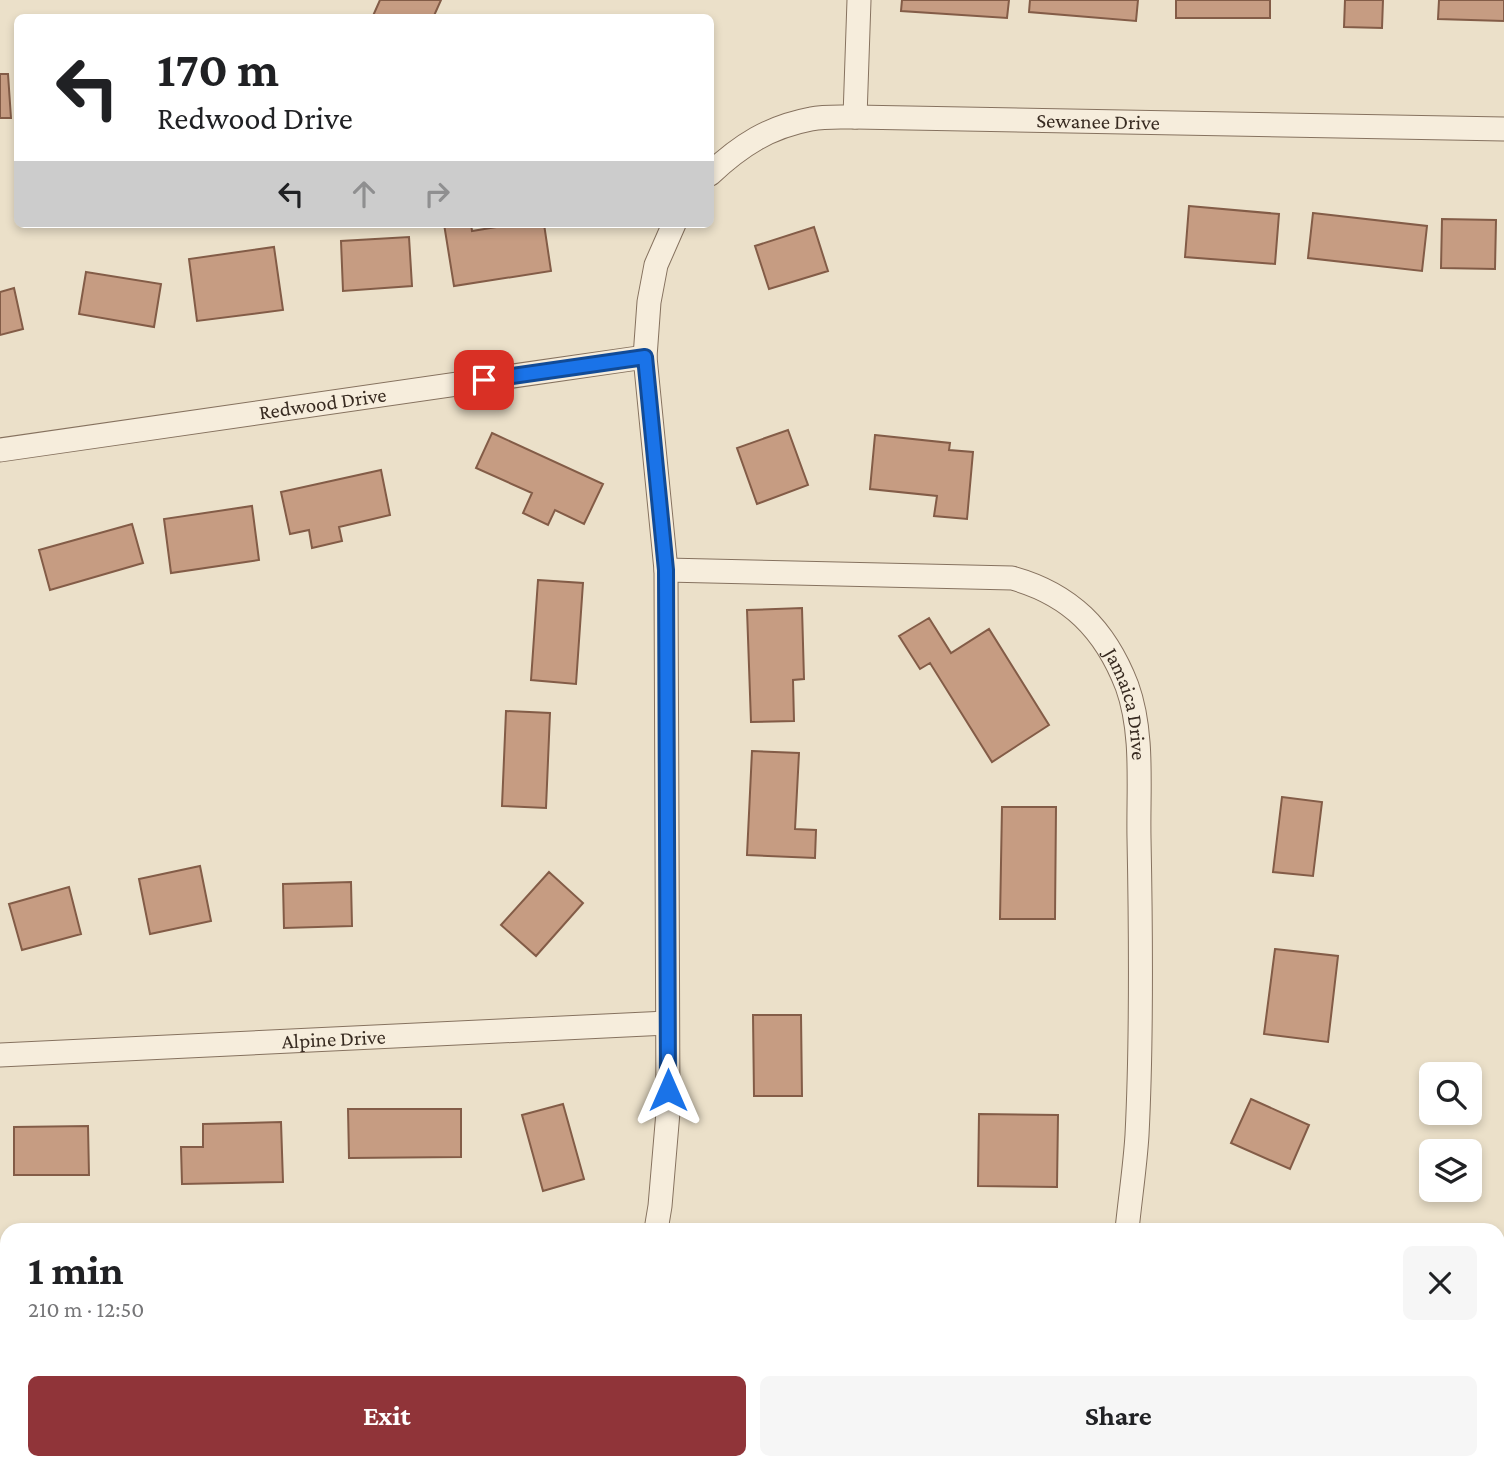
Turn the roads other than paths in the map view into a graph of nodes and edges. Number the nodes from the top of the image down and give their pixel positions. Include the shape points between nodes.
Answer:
1 (859, 0) edge
2 (855, 117) junction
3 (1504, 129) edge
4 (714, 170) edge
5 (672, 228) edge
6 (645, 357) junction
7 (0, 450) edge
8 (666, 570) junction
9 (667, 1023) junction
10 (0, 1055) edge
11 (657, 1223) edge
12 (1128, 1223) edge

1 - 2 street
2 - 3 street, Sewanee Drive
2 - 4 street, Sewanee Drive via 812,118 767,132
5 - 6 street via 656,265
6 - 7 street, Redwood Drive
6 - 8 street
8 - 9 street
8 - 12 street, Jamaica Drive via 1012,579 1064,599 1090,623 1127,687 1137,733 1142,988 1137,1138
9 - 10 street, Alpine Drive
9 - 11 street via 668,1112

